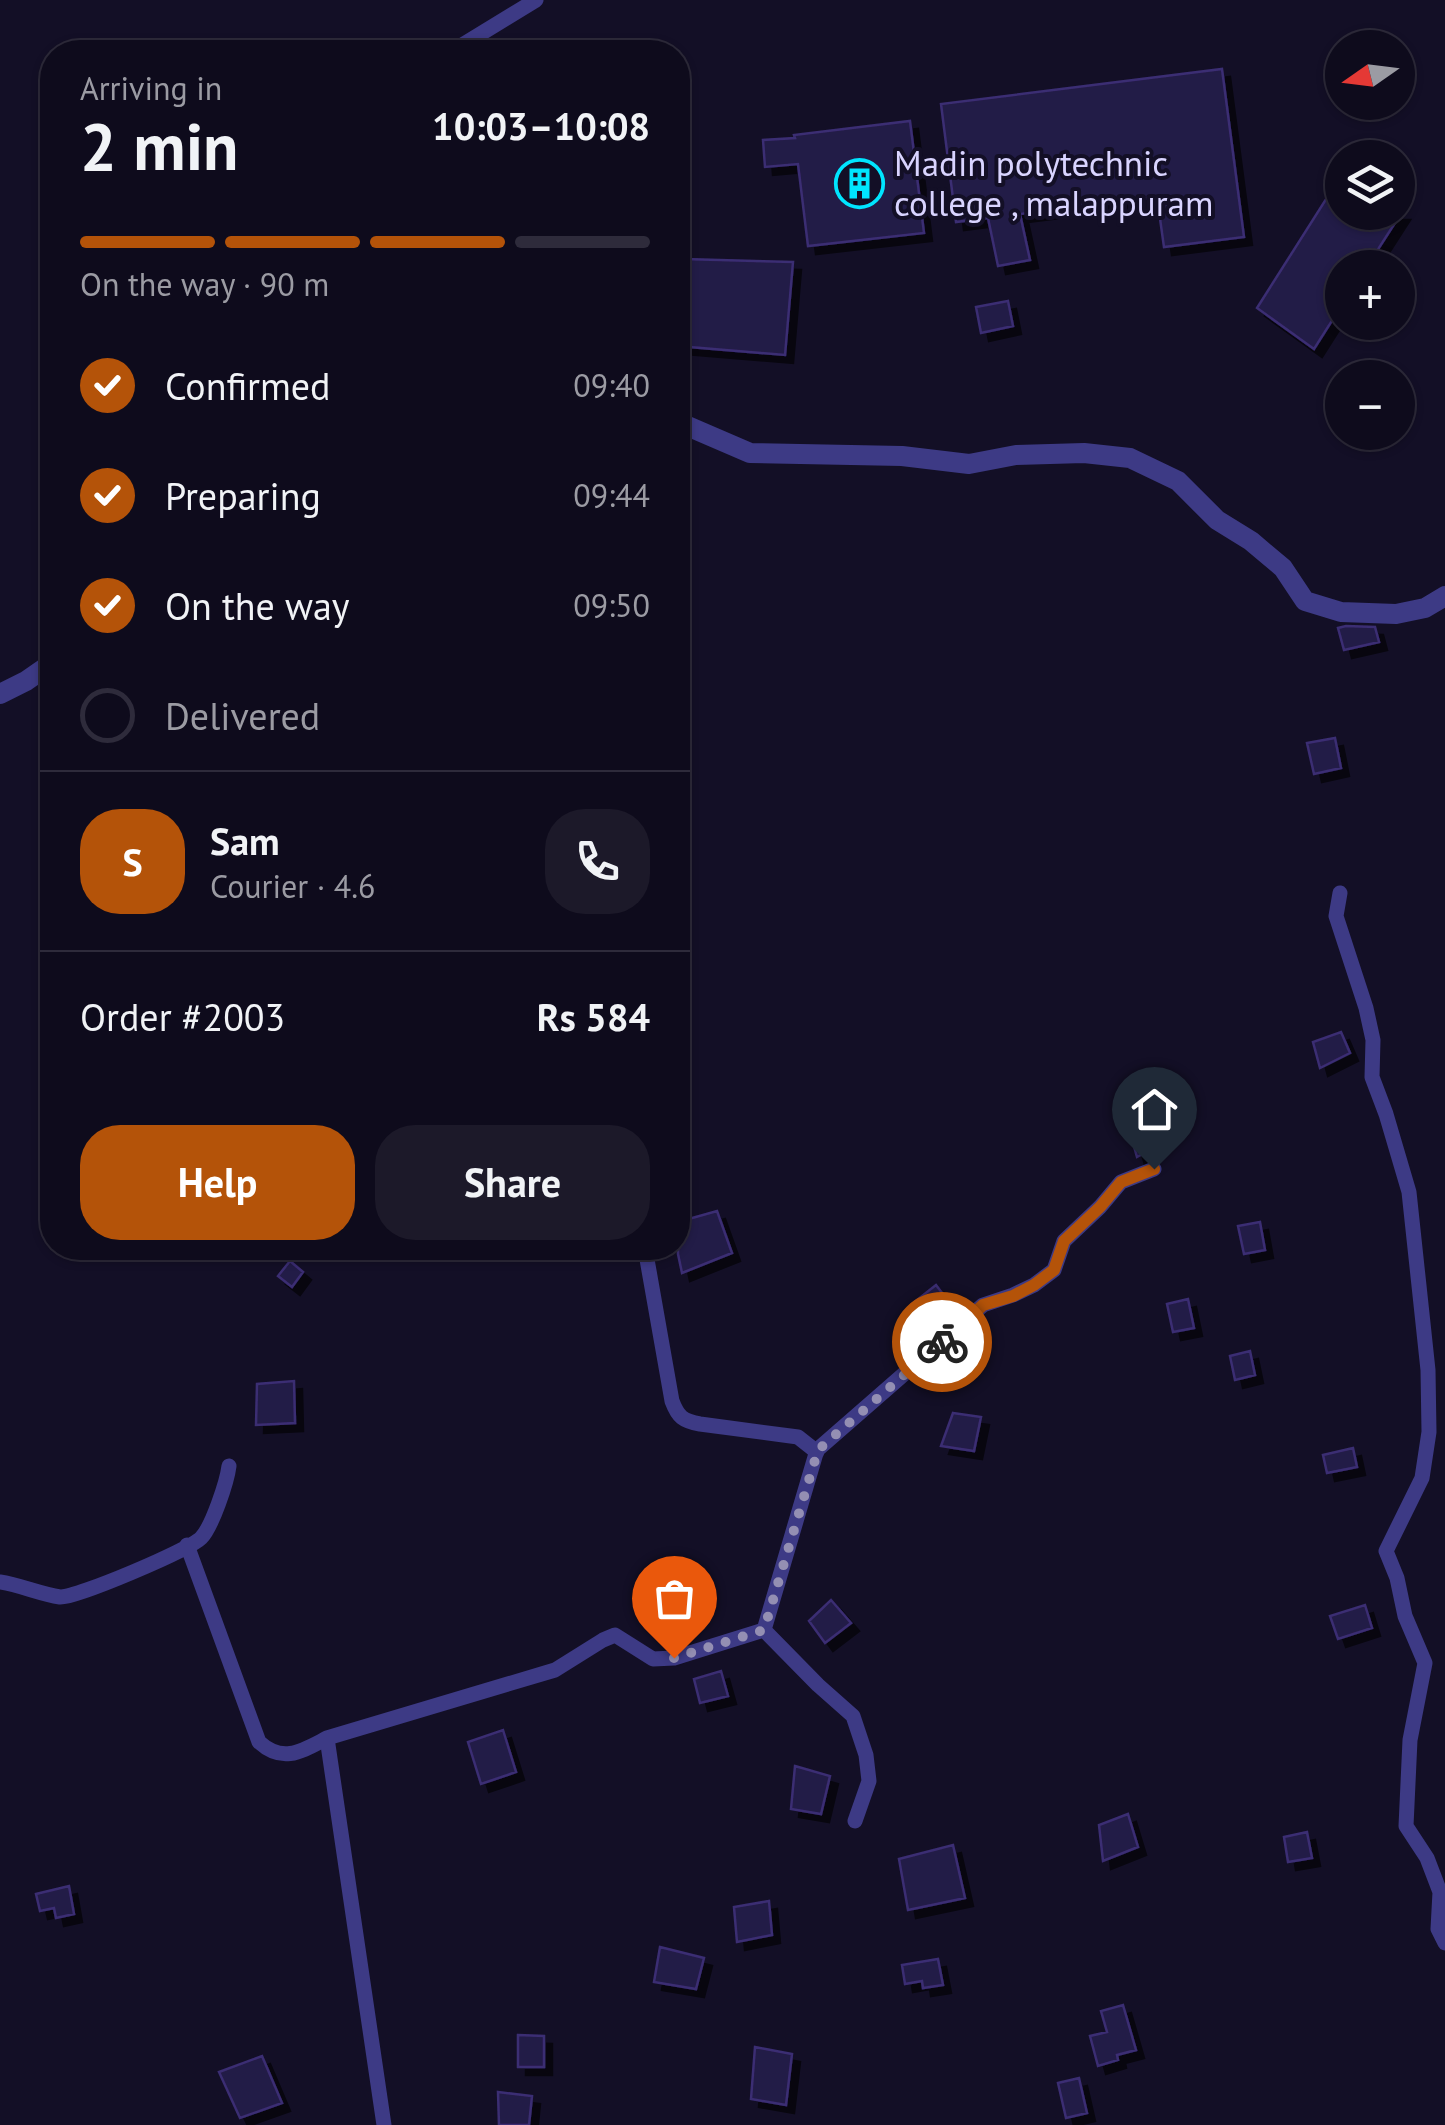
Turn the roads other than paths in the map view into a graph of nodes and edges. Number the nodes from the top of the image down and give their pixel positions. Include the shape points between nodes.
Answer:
1 (536, 0) edge
2 (471, 40) edge
3 (690, 427) edge
4 (1445, 596) edge
5 (40, 671) edge
6 (0, 694) edge
7 (1340, 893) dead end
8 (1154, 1169) dead end
9 (647, 1260) edge
10 (817, 1452) junction
11 (228, 1466) dead end
12 (187, 1545) junction
13 (0, 1582) edge
14 (764, 1630) junction
15 (327, 1738) junction
16 (855, 1821) dead end
17 (1445, 1943) edge
18 (384, 2125) edge

1 - 2 street
3 - 4 street via 750,453 970,464 1067,453 1130,458 1178,481 1217,520 1283,568 1305,601 1341,612 1396,614
5 - 6 street
7 - 17 street via 1336,916 1366,1008 1372,1077 1408,1192 1424,1323 1429,1432 1422,1478 1386,1552 1425,1662 1410,1740 1406,1826 1440,1892 1438,1929
8 - 10 street via 1121,1182 1064,1241 1054,1270 1013,1296 983,1305
9 - 10 street via 677,1415 686,1422 798,1437
10 - 14 street
11 - 12 street via 202,1537
12 - 13 street via 62,1597
12 - 15 street via 260,1742 282,1756
14 - 15 street via 653,1659 616,1635 555,1670
14 - 16 street via 853,1716 869,1781
15 - 18 street

